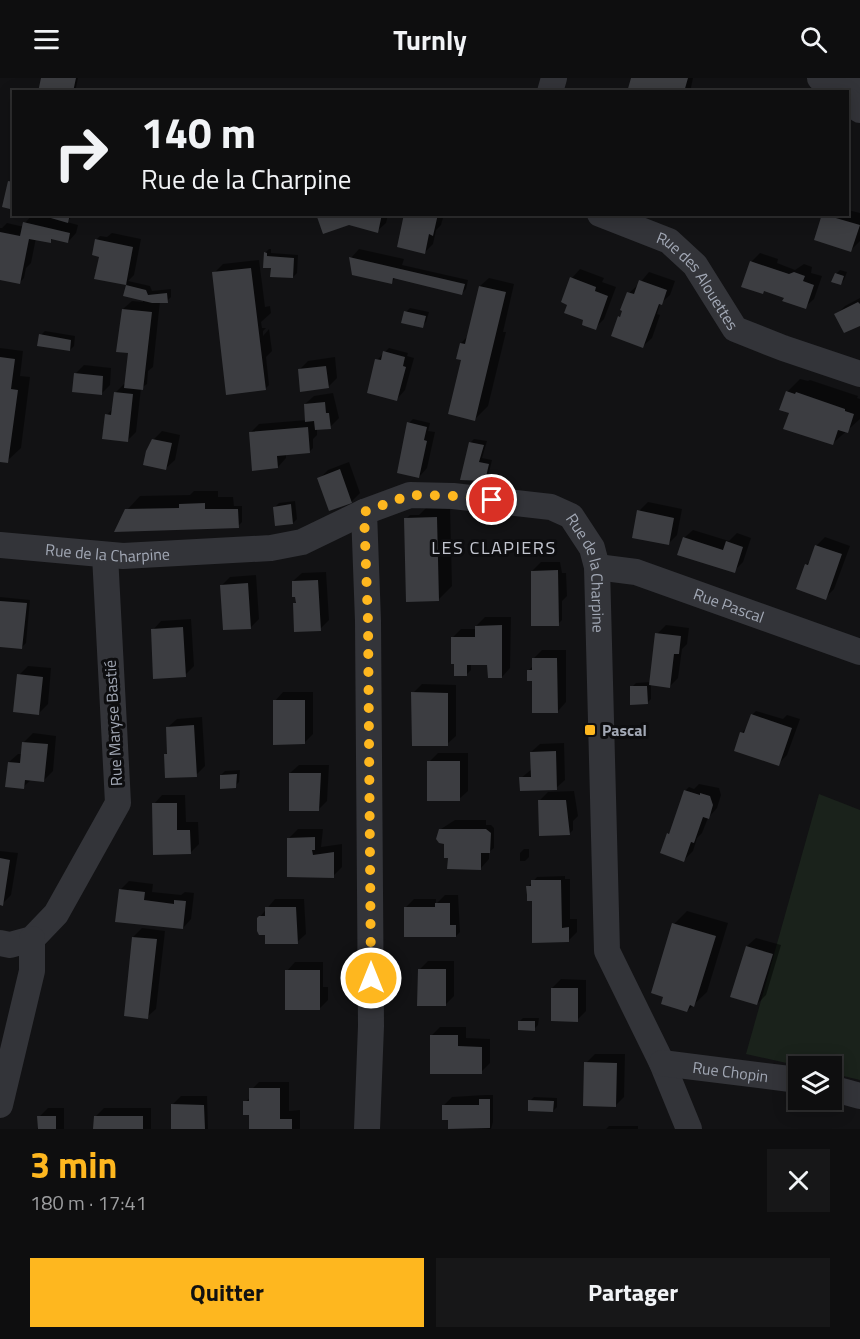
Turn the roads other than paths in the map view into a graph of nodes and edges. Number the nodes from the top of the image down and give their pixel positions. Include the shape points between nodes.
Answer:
1 (814, 78) edge
2 (820, 78) edge
3 (860, 88) edge
4 (830, 90) edge
5 (605, 216) edge
6 (860, 374) edge
7 (364, 512) junction
8 (0, 545) edge
9 (105, 555) junction
10 (597, 567) junction
11 (860, 652) edge
12 (32, 939) junction
13 (0, 943) edge
14 (662, 1063) junction
15 (788, 1079) edge
16 (842, 1091) edge
17 (860, 1096) edge
18 (0, 1106) edge
19 (367, 1129) edge
20 (689, 1129) edge

1 - 4 street
2 - 3 street
5 - 6 street, Rue des Alouettes via 669,241 695,265 735,329
7 - 9 street, Rue de la Charpine via 303,542 272,548
7 - 10 street, Rue de la Charpine via 410,495 551,507 572,516 592,548
7 - 19 street via 371,1026
8 - 9 street, Rue de la Charpine
9 - 12 street, Rue Maryse Bastié via 118,803 56,914
10 - 11 street, Rue Pascal via 636,572
10 - 14 street, Rue de la Charpine via 607,951
12 - 13 street via 10,945
12 - 18 street via 32,971
14 - 15 street, Rue Chopin
14 - 20 street, Rue de la Charpine
16 - 17 street

